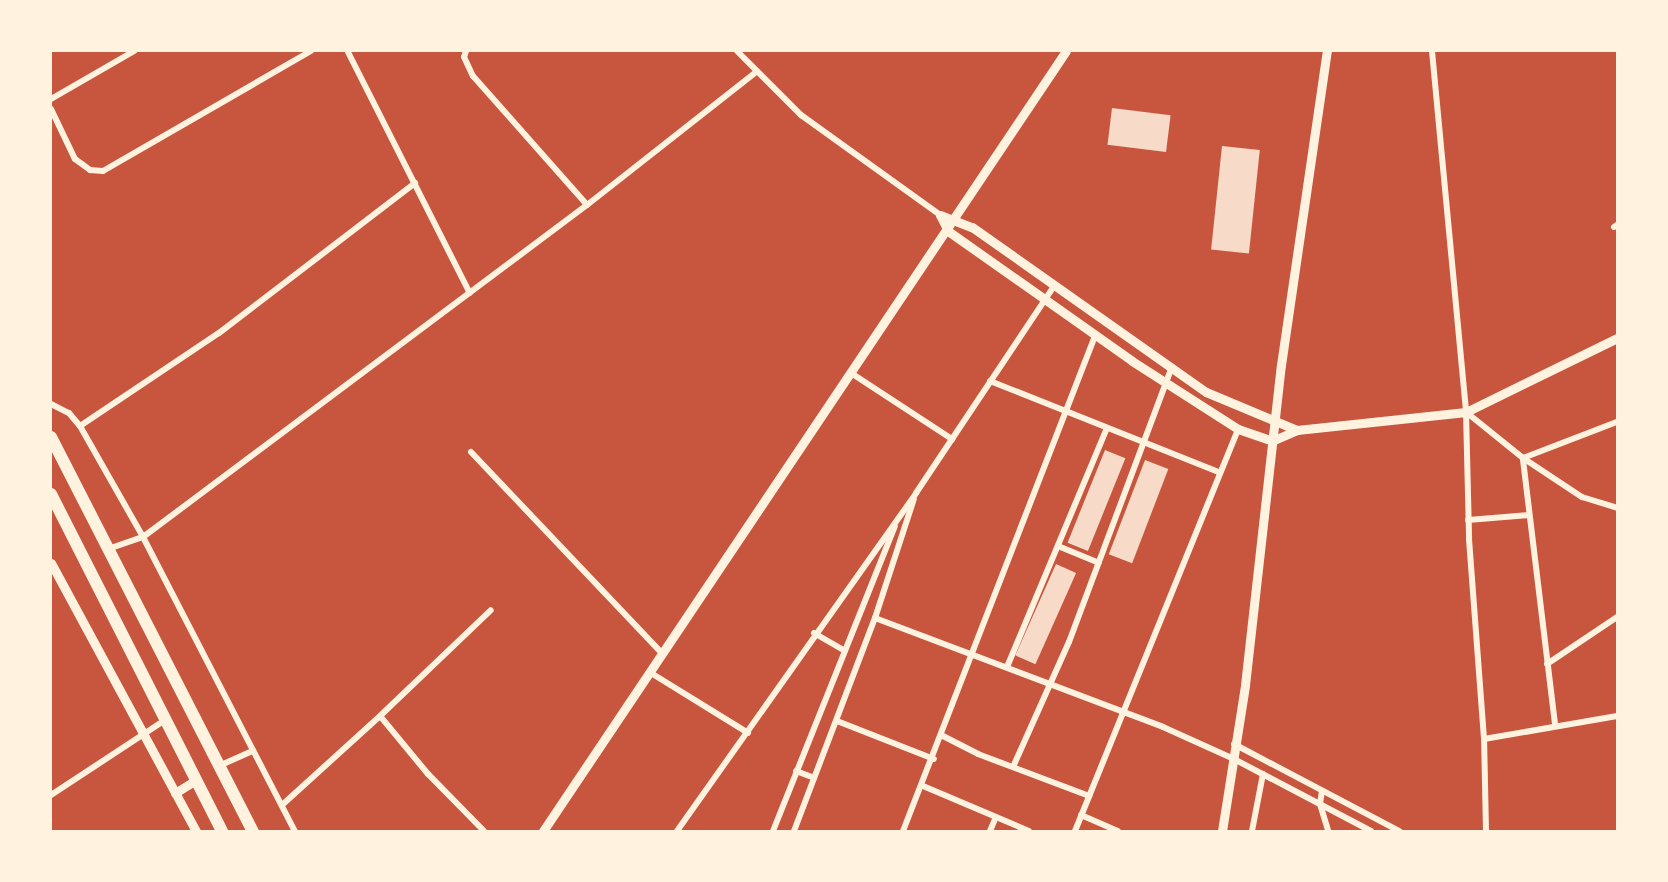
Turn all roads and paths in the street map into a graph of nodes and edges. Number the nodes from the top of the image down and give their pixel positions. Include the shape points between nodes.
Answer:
1 (134, 51) edge
2 (311, 51) edge
3 (466, 51) edge
4 (737, 51) edge
5 (1066, 51) edge
6 (1327, 51) edge
7 (1432, 51) edge
8 (348, 52) edge
9 (756, 72) junction
10 (51, 99) edge
11 (51, 110) edge
12 (414, 183) junction
13 (587, 205) junction
14 (940, 214) junction
15 (956, 219) junction
16 (948, 231) junction
17 (1054, 286) junction
18 (470, 293) junction
19 (1044, 300) junction
20 (1095, 336) junction
21 (1617, 338) edge
22 (1172, 367) junction
23 (851, 373) junction
24 (990, 381) junction
25 (1167, 383) junction
26 (51, 404) edge
27 (1466, 412) junction
28 (1065, 413) junction
29 (1275, 421) junction
30 (1617, 422) edge
31 (80, 426) junction
32 (1238, 429) junction
33 (1106, 430) junction
34 (1297, 430) junction
35 (51, 436) edge
36 (952, 439) junction
37 (1272, 441) junction
38 (1143, 445) junction
39 (471, 452) dead end
40 (1523, 458) junction
41 (1219, 472) junction
42 (916, 493) junction
43 (51, 494) edge
44 (1617, 508) edge
45 (1529, 515) junction
46 (898, 517) junction
47 (1468, 520) junction
48 (143, 537) junction
49 (1058, 546) junction
50 (108, 549) junction
51 (51, 563) edge
52 (1098, 563) junction
53 (491, 610) dead end
54 (1617, 617) edge
55 (875, 618) junction
56 (814, 633) junction
57 (844, 650) junction
58 (663, 654) junction
59 (974, 655) junction
60 (1547, 664) junction
61 (1007, 667) junction
62 (651, 673) junction
63 (1049, 681) junction
64 (1122, 711) junction
65 (380, 716) junction
66 (1617, 716) edge
67 (166, 720) junction
68 (837, 721) junction
69 (1555, 724) junction
70 (748, 733) junction
71 (143, 734) junction
72 (943, 736) junction
73 (1484, 739) junction
74 (1234, 744) junction
75 (253, 751) junction
76 (1232, 758) junction
77 (933, 759) junction
78 (221, 765) junction
79 (1012, 767) junction
80 (796, 771) junction
81 (1263, 774) junction
82 (814, 778) junction
83 (196, 780) junction
84 (923, 786) junction
85 (1322, 791) junction
86 (175, 792) junction
87 (51, 795) edge
88 (1089, 796) junction
89 (1320, 804) junction
90 (282, 805) junction
91 (1081, 815) junction
92 (996, 817) junction
93 (196, 831) edge
94 (222, 831) edge
95 (253, 831) edge
96 (295, 831) edge
97 (484, 831) edge
98 (543, 831) edge
99 (677, 831) edge
100 (772, 831) edge
101 (794, 831) edge
102 (903, 831) edge
103 (990, 831) edge
104 (1029, 831) edge
105 (1075, 831) edge
106 (1118, 831) edge
107 (1222, 831) edge
108 (1251, 831) edge
109 (1328, 831) edge
110 (1371, 831) edge
111 (1399, 831) edge
112 (1486, 831) edge

1 - 10 street
2 - 11 street via 103,171 90,170 75,159
3 - 13 street via 468,66 479,83
4 - 9 street
5 - 15 street
6 - 29 street
7 - 27 street
8 - 12 street
9 - 13 street
9 - 14 street via 801,115
12 - 18 street
12 - 31 street via 219,333
13 - 18 street
14 - 15 street
14 - 16 street
15 - 16 street
15 - 17 street
16 - 19 street
16 - 23 street
17 - 19 street
17 - 22 street
18 - 48 street
19 - 20 street
19 - 24 street
20 - 25 street
20 - 28 street
21 - 27 street
22 - 25 street
22 - 29 street via 1206,392
23 - 36 street
23 - 58 street via 803,438
24 - 28 street
24 - 36 street
25 - 32 street
25 - 38 street
26 - 31 street via 69,413
27 - 34 street
27 - 40 street
27 - 47 street
28 - 33 street
28 - 59 street
29 - 34 street
29 - 37 street
30 - 40 street
31 - 48 street
32 - 37 street
32 - 41 street
33 - 38 street
33 - 49 street
34 - 37 street
35 - 50 highway
36 - 42 street
37 - 74 street via 1245,685
38 - 41 street
38 - 52 street
39 - 58 street
40 - 44 street via 1582,497
40 - 45 street
41 - 64 street
42 - 46 street
42 - 55 street
43 - 67 highway
45 - 47 street
45 - 60 street
46 - 56 street
46 - 57 street
47 - 73 street
48 - 50 street
48 - 75 street
49 - 52 street
49 - 61 street
50 - 78 highway
51 - 71 street
52 - 63 street via 1069,642
53 - 65 street
54 - 60 street
55 - 59 street
55 - 68 street
56 - 57 street
56 - 70 street
57 - 80 street
58 - 62 street
59 - 61 street
59 - 72 street
60 - 69 street
61 - 63 street
62 - 70 street
62 - 98 street
63 - 64 street
63 - 79 street
64 - 76 street
64 - 88 street
65 - 90 street
65 - 97 street via 428,774
66 - 69 street
67 - 71 street
67 - 83 highway
68 - 77 street
68 - 82 street
69 - 73 street
70 - 99 street
71 - 86 street
71 - 87 street
72 - 77 street
72 - 79 street
73 - 112 street
74 - 76 street
74 - 85 street
75 - 78 street
75 - 90 street
76 - 81 street
76 - 107 street
77 - 84 street
78 - 95 highway
79 - 88 street
80 - 82 street
80 - 100 street
81 - 89 street
81 - 108 street
82 - 101 street
83 - 86 street
83 - 94 highway
84 - 92 street
84 - 102 street
85 - 89 street
85 - 111 street
86 - 93 street
88 - 91 street
89 - 109 street
89 - 110 street
90 - 96 street
91 - 105 street
91 - 106 street
92 - 103 street
92 - 104 street

